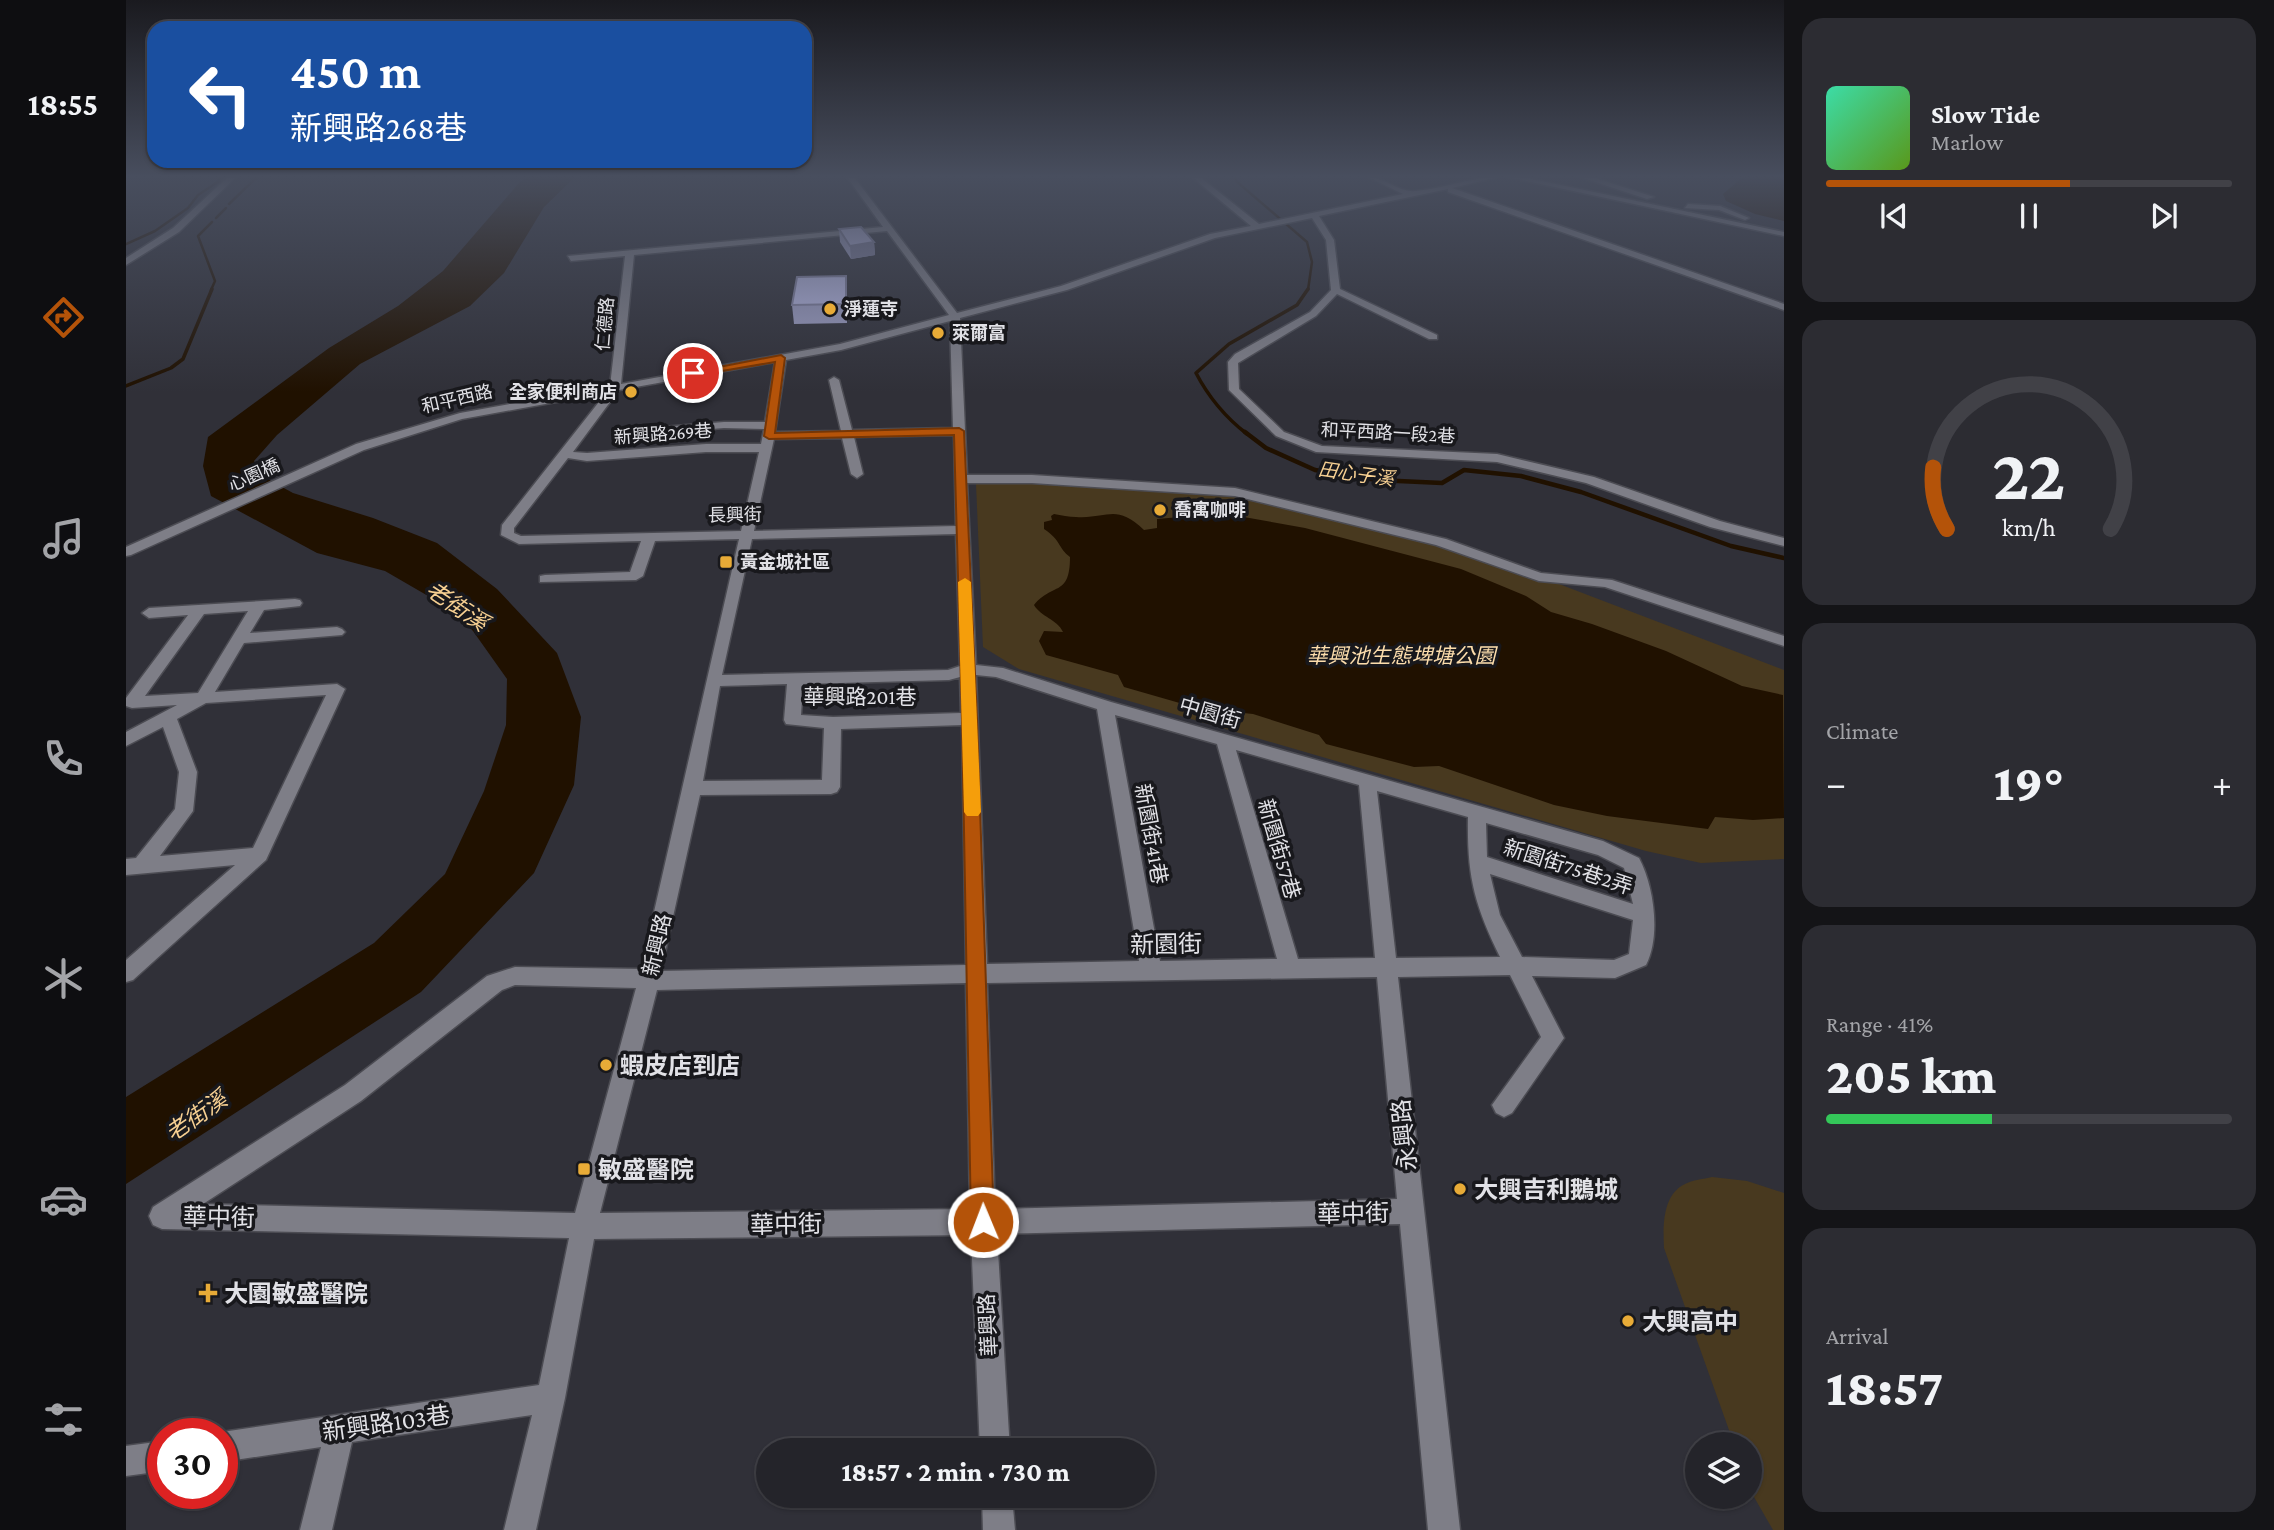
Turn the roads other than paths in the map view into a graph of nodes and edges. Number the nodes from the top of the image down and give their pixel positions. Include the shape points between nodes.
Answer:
1 (147, 248) edge
2 (679, 248) edge
3 (902, 248) edge
4 (1174, 248) edge
5 (1331, 248) edge
6 (1621, 248) edge
7 (630, 253) junction
8 (572, 258) dead end
9 (126, 262) edge
10 (1336, 290) junction
11 (1784, 307) edge
12 (955, 317) junction
13 (1433, 337) dead end
14 (781, 358) junction
15 (834, 380) dead end
16 (615, 388) junction
17 (959, 431) junction
18 (626, 433) dead end
19 (849, 434) junction
20 (768, 437) junction
21 (564, 454) junction
22 (310, 469) joint
23 (857, 474) dead end
24 (960, 480) junction
25 (963, 530) junction
26 (746, 533) junction
27 (650, 536) junction
28 (1784, 542) edge
29 (126, 552) edge
30 (545, 579) dead end
31 (295, 603) dead end
32 (259, 606) junction
33 (200, 609) junction
34 (149, 613) dead end
35 (337, 632) dead end
36 (238, 639) junction
37 (1784, 641) edge
38 (968, 669) junction
39 (795, 679) junction
40 (712, 681) junction
41 (203, 698) junction
42 (1105, 706) junction
43 (168, 717) junction
44 (970, 719) junction
45 (833, 723) junction
46 (126, 740) edge
47 (1225, 741) junction
48 (1367, 781) junction
49 (693, 788) junction
50 (1477, 812) junction
51 (259, 855) junction
52 (1477, 862) junction
53 (134, 866) edge
54 (1645, 916) junction
55 (1516, 966) junction
56 (1388, 968) junction
57 (1290, 969) junction
58 (1152, 970) junction
59 (977, 972) junction
60 (126, 973) edge
61 (649, 980) junction
62 (1504, 1105) dead end
63 (1411, 1211) junction
64 (162, 1216) joint
65 (983, 1222) junction
66 (584, 1226) junction
67 (551, 1398) junction
68 (340, 1430) junction
69 (994, 1438) edge
70 (238, 1445) edge
71 (147, 1458) edge
72 (126, 1461) edge
73 (998, 1508) edge
74 (316, 1530) edge
75 (520, 1530) edge
76 (999, 1530) edge
77 (1444, 1530) edge

1 - 9 street
2 - 7 street
3 - 12 street
4 - 12 street, 和平西路 via 1065,288
5 - 10 street
6 - 11 street
7 - 8 street
7 - 16 street, 仁德路
10 - 13 street
10 - 28 street, 和平西路一段2巷 via 1313,314 1233,362 1234,390 1280,433 1320,449 1497,458 1590,480 1715,524
12 - 14 street, 和平西路
12 - 17 street, 華興路
14 - 16 street, 和平西路
14 - 20 street, 新興路
15 - 19 street
16 - 21 street
16 - 22 street, 和平西路 via 460,416 396,434
17 - 19 street
17 - 24 street, 華興路
18 - 20 street via 724,425
19 - 20 street
19 - 23 street
20 - 21 street, 新興路269巷 via 706,448 587,457
20 - 26 street, 新興路
21 - 27 street, 長興街 via 507,528 508,535 519,540
22 - 29 street, 心園橋
24 - 25 street, 華興路
24 - 37 street via 1032,479 1235,492 1441,542 1539,577 1607,583
25 - 26 street, 長興街
25 - 38 street, 華興路
26 - 27 street, 長興街
26 - 40 street, 新興路
27 - 30 street via 636,576
31 - 32 street
32 - 33 street
32 - 36 street
33 - 34 street
33 - 41 street via 132,702
35 - 36 street
36 - 41 street
38 - 39 street, 中園街 via 949,675
38 - 42 street, 中園街 via 997,672
38 - 44 street, 華興路
39 - 40 street, 中園街
39 - 45 street, 華興路201巷 via 792,720
40 - 49 street, 新興路
41 - 43 street
41 - 51 street via 337,689
42 - 47 street, 中園街
42 - 58 street, 新園街41巷
43 - 46 street
43 - 53 street via 188,772 184,811
44 - 45 street, 華興路201巷
44 - 59 street, 華興路
45 - 49 street via 831,787
47 - 48 street, 中園街
47 - 57 street, 新園街57巷
48 - 50 street, 中園街
48 - 56 street, 永興路
49 - 61 street, 新興路
50 - 52 street
50 - 54 street, 中園街 via 1603,849 1632,863 1641,883
51 - 53 street
51 - 60 street
52 - 54 street, 新園街75巷2弄
52 - 55 street via 1490,916
54 - 55 street, 新園街 via 1639,959 1615,969
55 - 56 street, 新園街
55 - 62 street via 1553,1038
56 - 57 street, 新園街
56 - 63 street, 永興路
57 - 58 street, 新園街
58 - 59 street, 新園街
59 - 61 street, 新園街
59 - 65 street, 華興路
61 - 64 street, 新園街 via 515,976 495,983 353,1093
61 - 66 street, 新興路
63 - 65 street, 華中街
63 - 77 street, 永興路
64 - 66 street, 華中街
65 - 66 street, 華中街
65 - 69 street, 華興路
66 - 67 street, 新興路
67 - 68 street, 新興路103巷
67 - 75 street, 新興路
68 - 70 street, 新興路103巷
68 - 74 street
71 - 72 street
73 - 76 street

